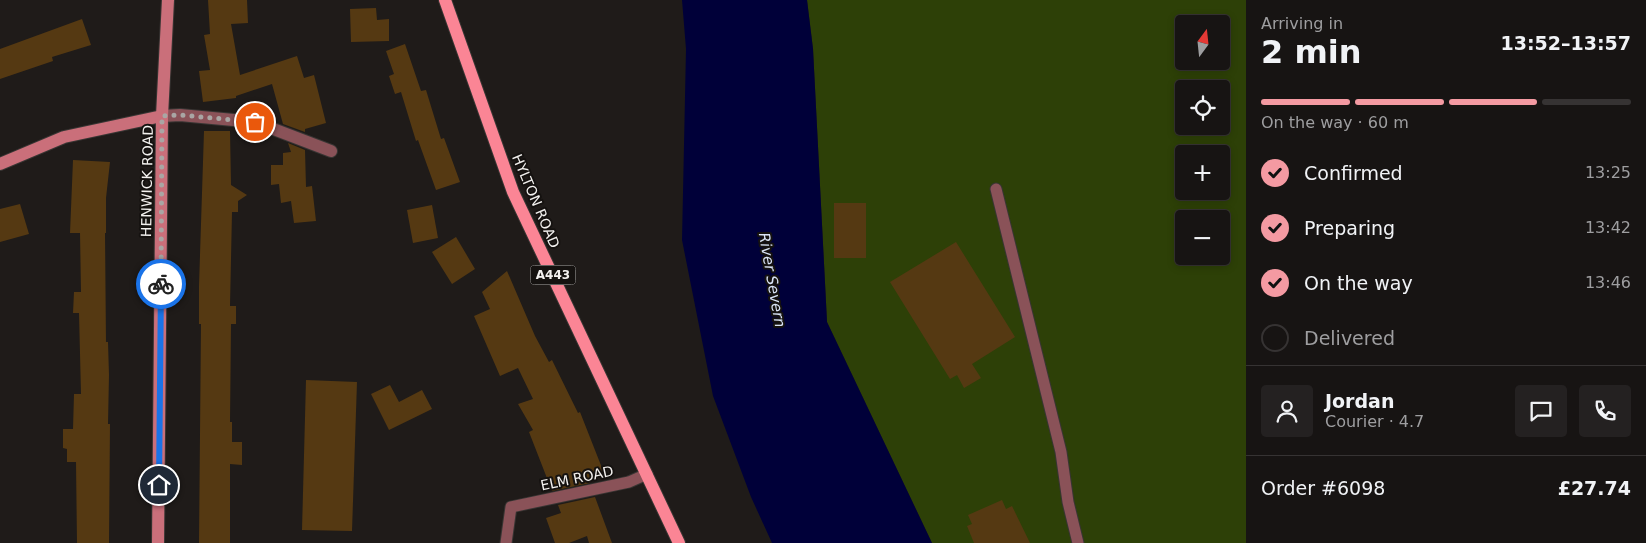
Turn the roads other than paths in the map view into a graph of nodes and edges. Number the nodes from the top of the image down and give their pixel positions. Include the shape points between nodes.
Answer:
1 (168, 0) edge
2 (445, 0) edge
3 (162, 116) junction
4 (332, 151) dead end
5 (0, 164) edge
6 (996, 189) dead end
7 (647, 474) junction
8 (158, 543) edge
9 (506, 543) edge
10 (679, 543) edge
11 (1078, 543) edge

1 - 3 main road, HENWICK ROAD
2 - 7 main road, HYLTON ROAD / A443 via 513,192
3 - 4 street via 255,122
3 - 5 main road via 64,137
3 - 8 main road, HENWICK ROAD
6 - 11 lane via 1061,452
7 - 9 lane, ELM ROAD via 629,482 511,507
7 - 10 main road, HYLTON ROAD / A443

